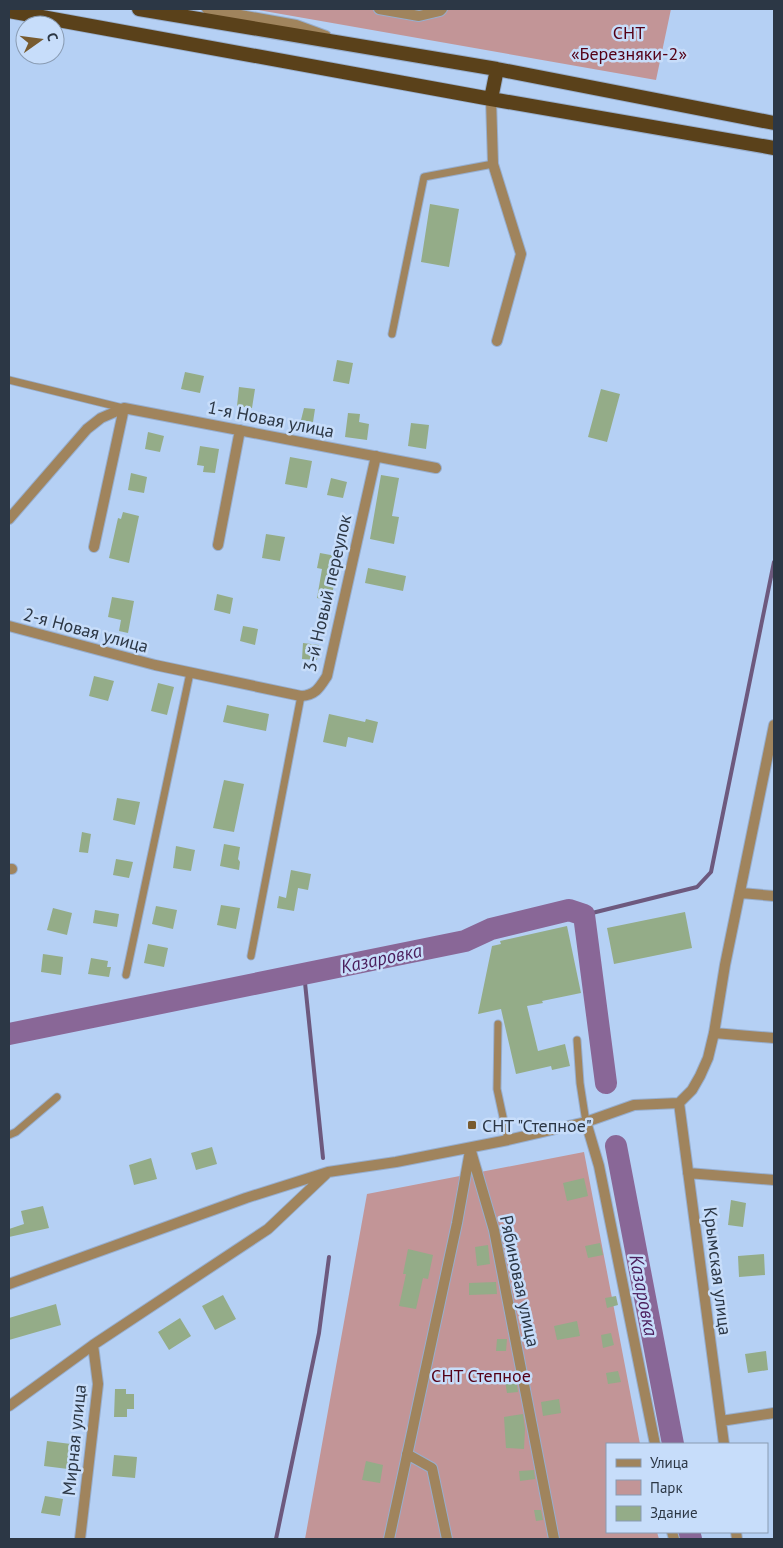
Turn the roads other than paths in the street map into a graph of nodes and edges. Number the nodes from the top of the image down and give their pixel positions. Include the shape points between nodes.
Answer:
1 (139, 9) edge
2 (207, 9) edge
3 (379, 9) edge
4 (442, 9) edge
5 (9, 12) edge
6 (343, 42) junction
7 (497, 69) junction
8 (491, 99) junction
9 (774, 123) edge
10 (774, 148) edge
11 (493, 164) junction
12 (392, 334) dead end
13 (498, 341) dead end
14 (9, 380) edge
15 (124, 408) junction
16 (240, 430) junction
17 (376, 456) junction
18 (436, 468) dead end
19 (9, 519) edge
20 (218, 545) dead end
21 (94, 547) dead end
22 (9, 626) edge
23 (155, 665) joint
24 (190, 673) junction
25 (301, 696) junction
26 (774, 725) edge
27 (741, 893) junction
28 (774, 896) edge
29 (251, 956) dead end
30 (126, 976) dead end
31 (498, 1024) dead end
32 (714, 1033) junction
33 (774, 1038) edge
34 (577, 1040) dead end
35 (57, 1097) dead end
36 (680, 1103) junction
37 (586, 1122) junction
38 (9, 1135) edge
39 (508, 1140) junction
40 (470, 1148) junction
41 (328, 1172) junction
42 (688, 1173) junction
43 (774, 1180) edge
44 (9, 1284) edge
45 (93, 1345) junction
46 (9, 1406) edge
47 (774, 1413) edge
48 (721, 1421) junction
49 (655, 1443) edge
50 (724, 1443) edge
51 (407, 1454) junction
52 (80, 1539) edge
53 (389, 1539) edge
54 (447, 1539) edge
55 (554, 1539) edge

1 - 6 highway
2 - 6 street via 296,25
3 - 4 street via 418,16
5 - 8 highway
6 - 7 highway
7 - 8 highway
7 - 9 highway
8 - 10 highway
8 - 11 street
11 - 12 lane via 424,178
11 - 13 street via 521,254
14 - 15 lane
15 - 16 street, 1-я Новая улица
15 - 19 street via 87,429
15 - 21 street
16 - 17 street, 1-я Новая улица
16 - 20 street
17 - 18 street, 1-я Новая улица
17 - 25 street, 3-й Новый переулок via 327,676 316,692
22 - 23 street, 2-я Новая улица
23 - 24 street, 3-й Новый переулок
24 - 25 street, 3-й Новый переулок
24 - 30 lane
25 - 29 lane
26 - 27 street
27 - 28 street
27 - 32 street
31 - 39 lane via 497,1089
32 - 33 street
32 - 36 street via 700,1076
34 - 37 lane
35 - 38 lane
36 - 37 street via 634,1104
36 - 42 street, Крымская улица
37 - 39 street
37 - 49 street via 599,1166
39 - 40 street
40 - 41 street
40 - 51 street
40 - 55 street, Рябиновая улица via 494,1230
41 - 44 street via 246,1198
41 - 45 street via 268,1229
42 - 43 street
42 - 48 street, Крымская улица
45 - 46 street
45 - 52 street, Мирная улица via 98,1384
47 - 48 street
48 - 50 street, Крымская улица
51 - 53 street
51 - 54 street via 432,1468

